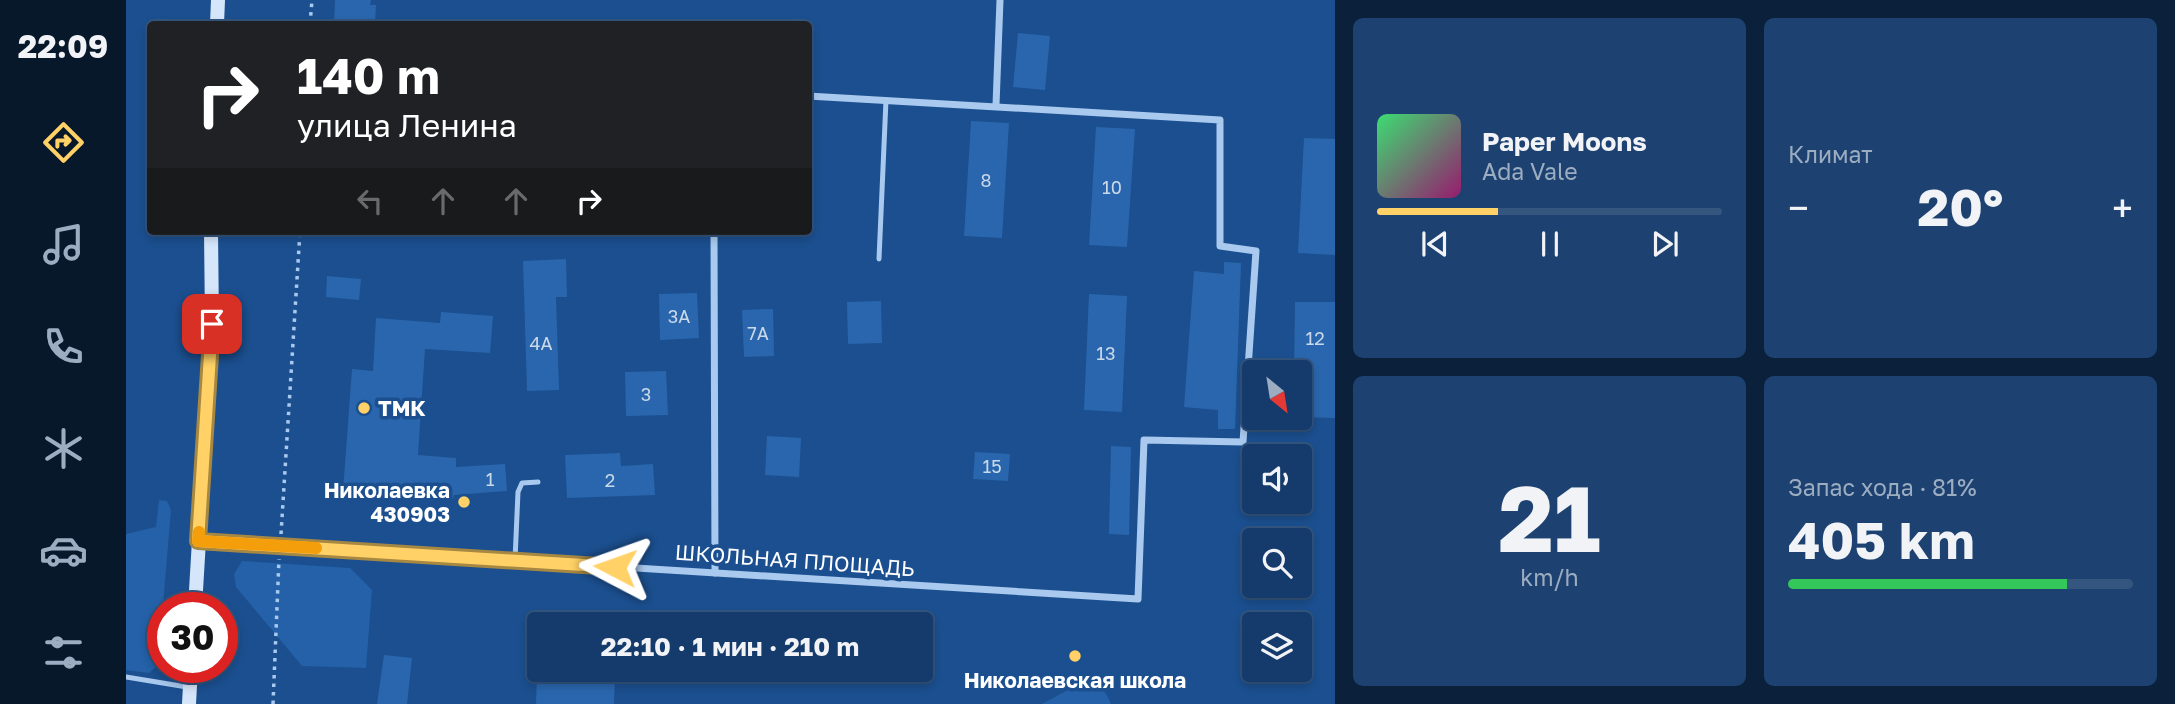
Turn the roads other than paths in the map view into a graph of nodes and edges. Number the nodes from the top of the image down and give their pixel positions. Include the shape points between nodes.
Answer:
1 (218, 0) edge
2 (1000, 0) edge
3 (217, 21) edge
4 (812, 96) edge
5 (886, 100) junction
6 (996, 105) junction
7 (211, 235) edge
8 (714, 235) edge
9 (879, 259) dead end
10 (538, 482) dead end
11 (198, 541) junction
12 (515, 561) junction
13 (715, 573) junction
14 (196, 592) edge
15 (126, 677) edge
16 (190, 683) edge
17 (190, 688) junction
18 (189, 704) edge

1 - 3 main road
2 - 6 street
4 - 5 street
5 - 6 street
5 - 9 lane
6 - 13 street, ШКОЛЬНАЯ ПЛОЩАДЬ via 1220,120 1220,246 1256,251 1243,442 1144,440 1138,599
7 - 11 main road via 212,324
8 - 13 street
10 - 12 lane via 522,483 518,492
11 - 12 street, ШКОЛЬНАЯ ПЛОЩАДЬ
11 - 14 main road
12 - 13 street, ШКОЛЬНАЯ ПЛОЩАДЬ
15 - 17 lane
16 - 17 main road
17 - 18 main road

